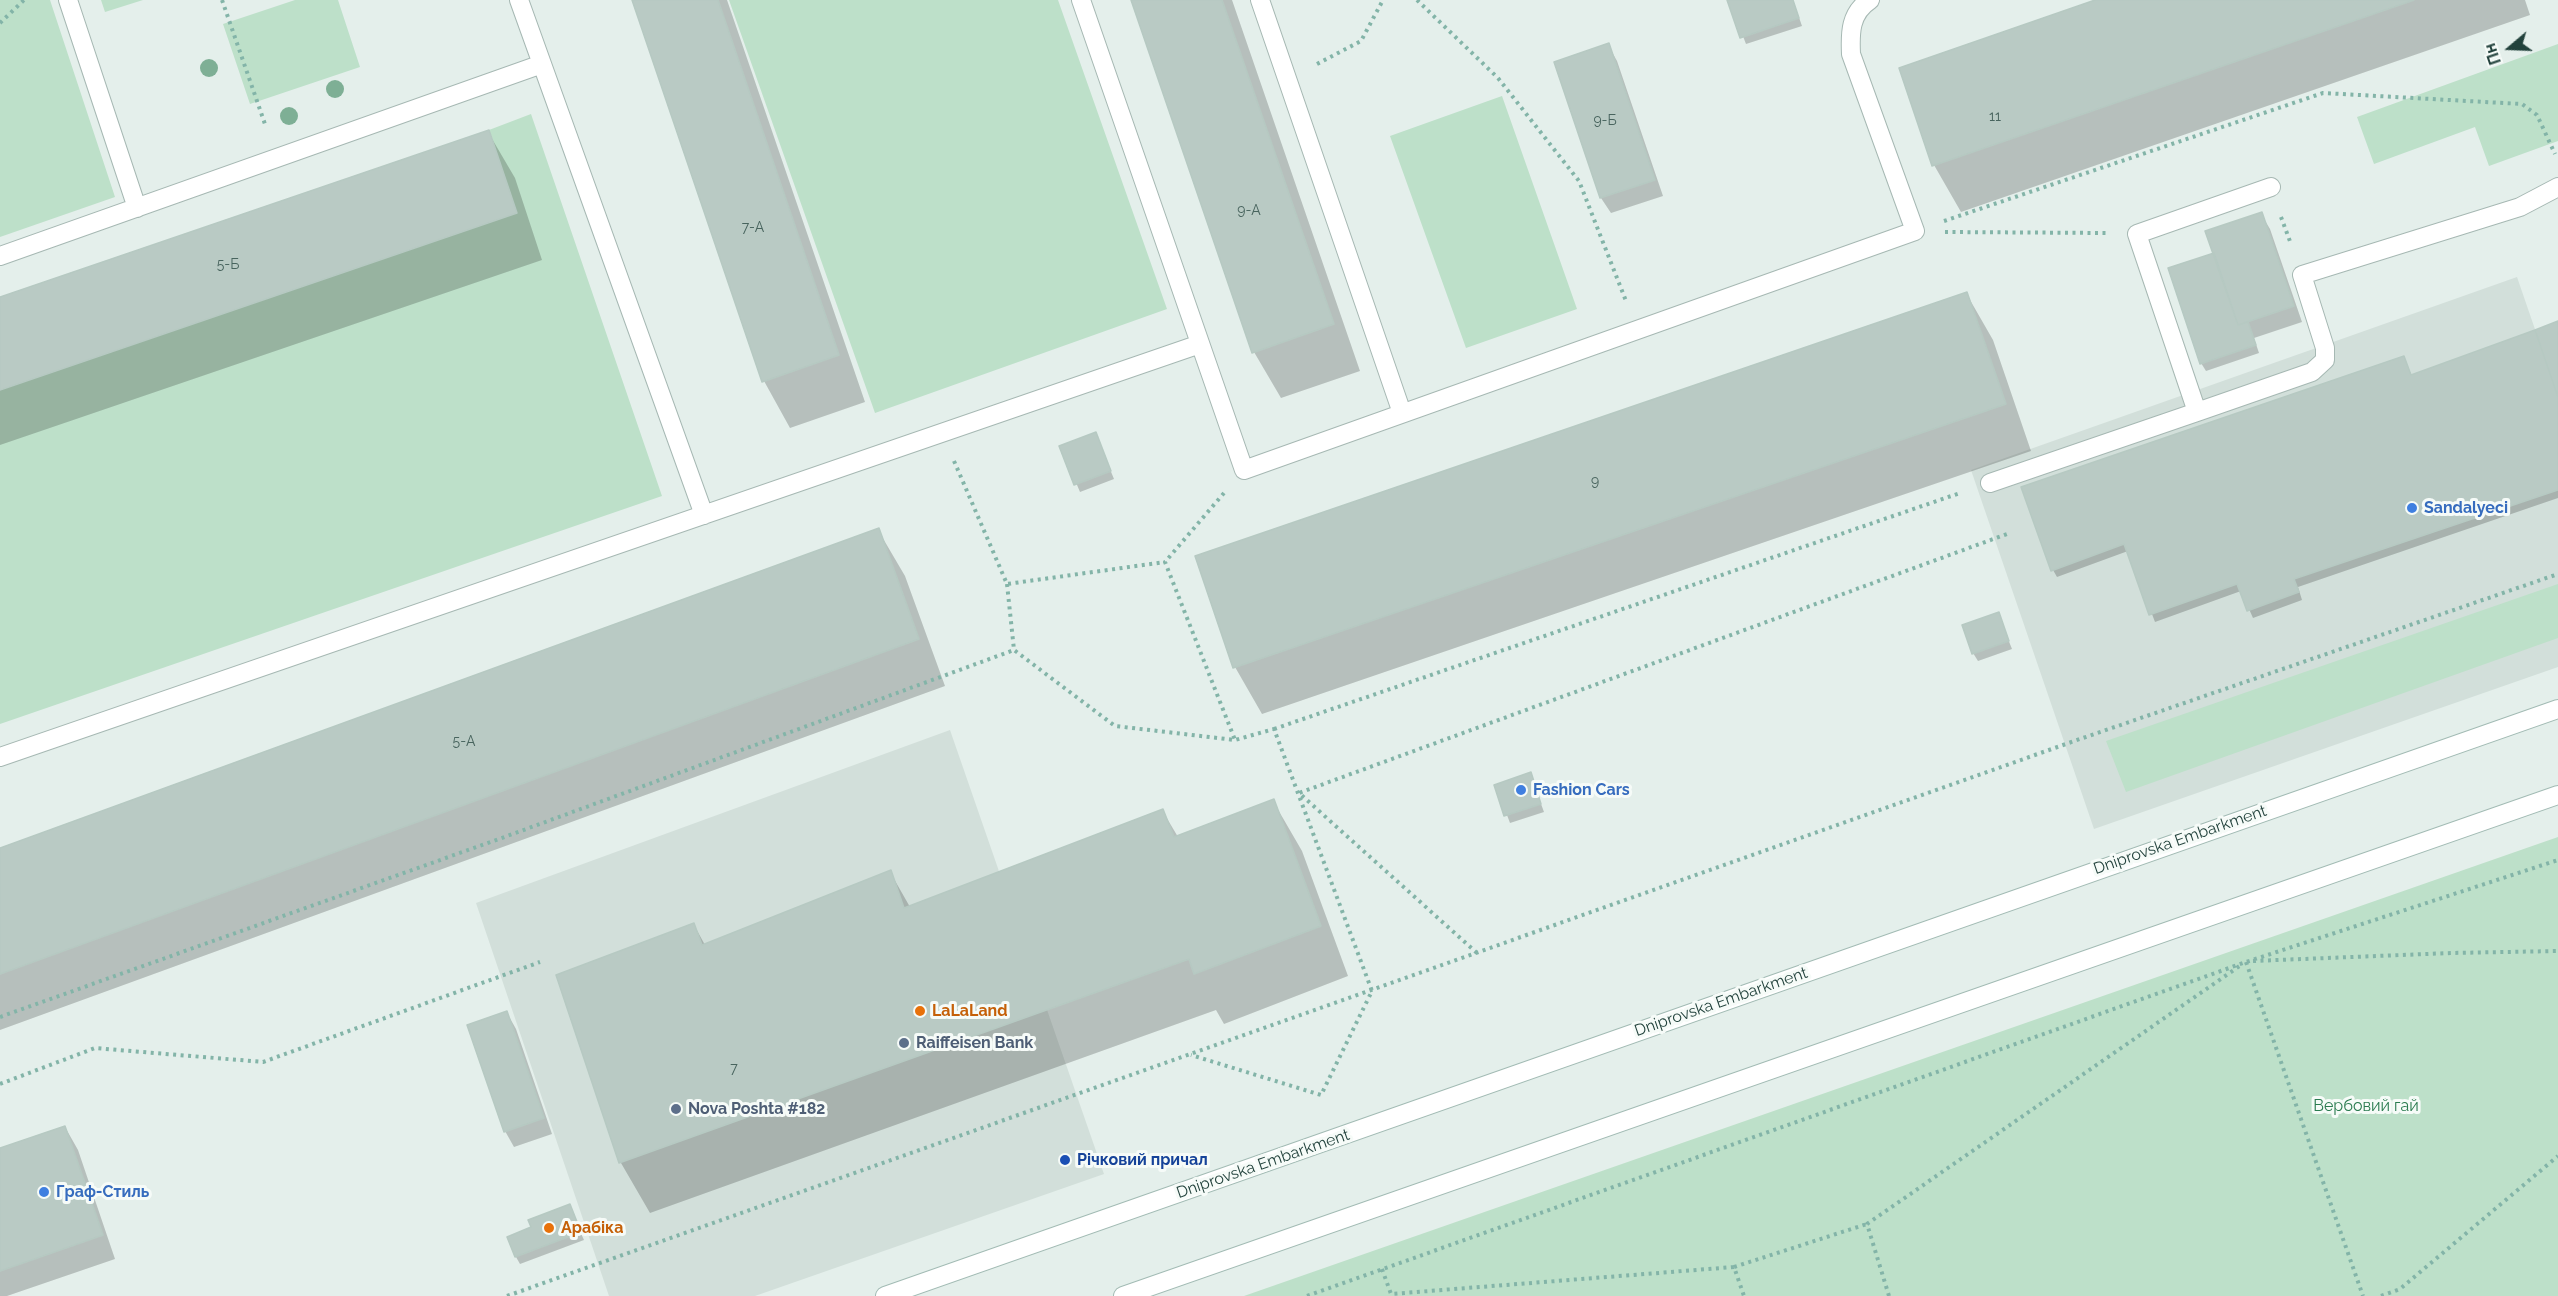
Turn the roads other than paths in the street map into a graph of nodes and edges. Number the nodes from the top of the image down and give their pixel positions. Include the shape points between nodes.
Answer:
1 (68, 0) edge
2 (519, 0) edge
3 (1081, 0) edge
4 (1260, 0) edge
5 (1870, 0) edge
6 (542, 64) junction
7 (2271, 187) road end
8 (2558, 187) edge
9 (137, 208) junction
10 (0, 256) edge
11 (1200, 344) junction
12 (2197, 412) junction
13 (1402, 413) junction
14 (1990, 483) road end
15 (704, 515) junction
16 (2558, 709) edge
17 (0, 757) edge
18 (2558, 795) edge
19 (885, 1296) edge
20 (1123, 1296) edge

1 - 9 main road
2 - 6 main road
3 - 11 main road
4 - 13 main road
5 - 13 main road via 1861,6 1850,28 1851,54 1915,231
6 - 9 main road
6 - 15 main road
7 - 12 main road via 2137,234
8 - 12 main road via 2520,207 2302,275 2325,348 2325,360 2312,372
9 - 10 main road
11 - 13 main road via 1244,470
11 - 15 main road
12 - 14 main road
15 - 17 main road
16 - 19 main road, Dniprovska Embarkment
18 - 20 main road

